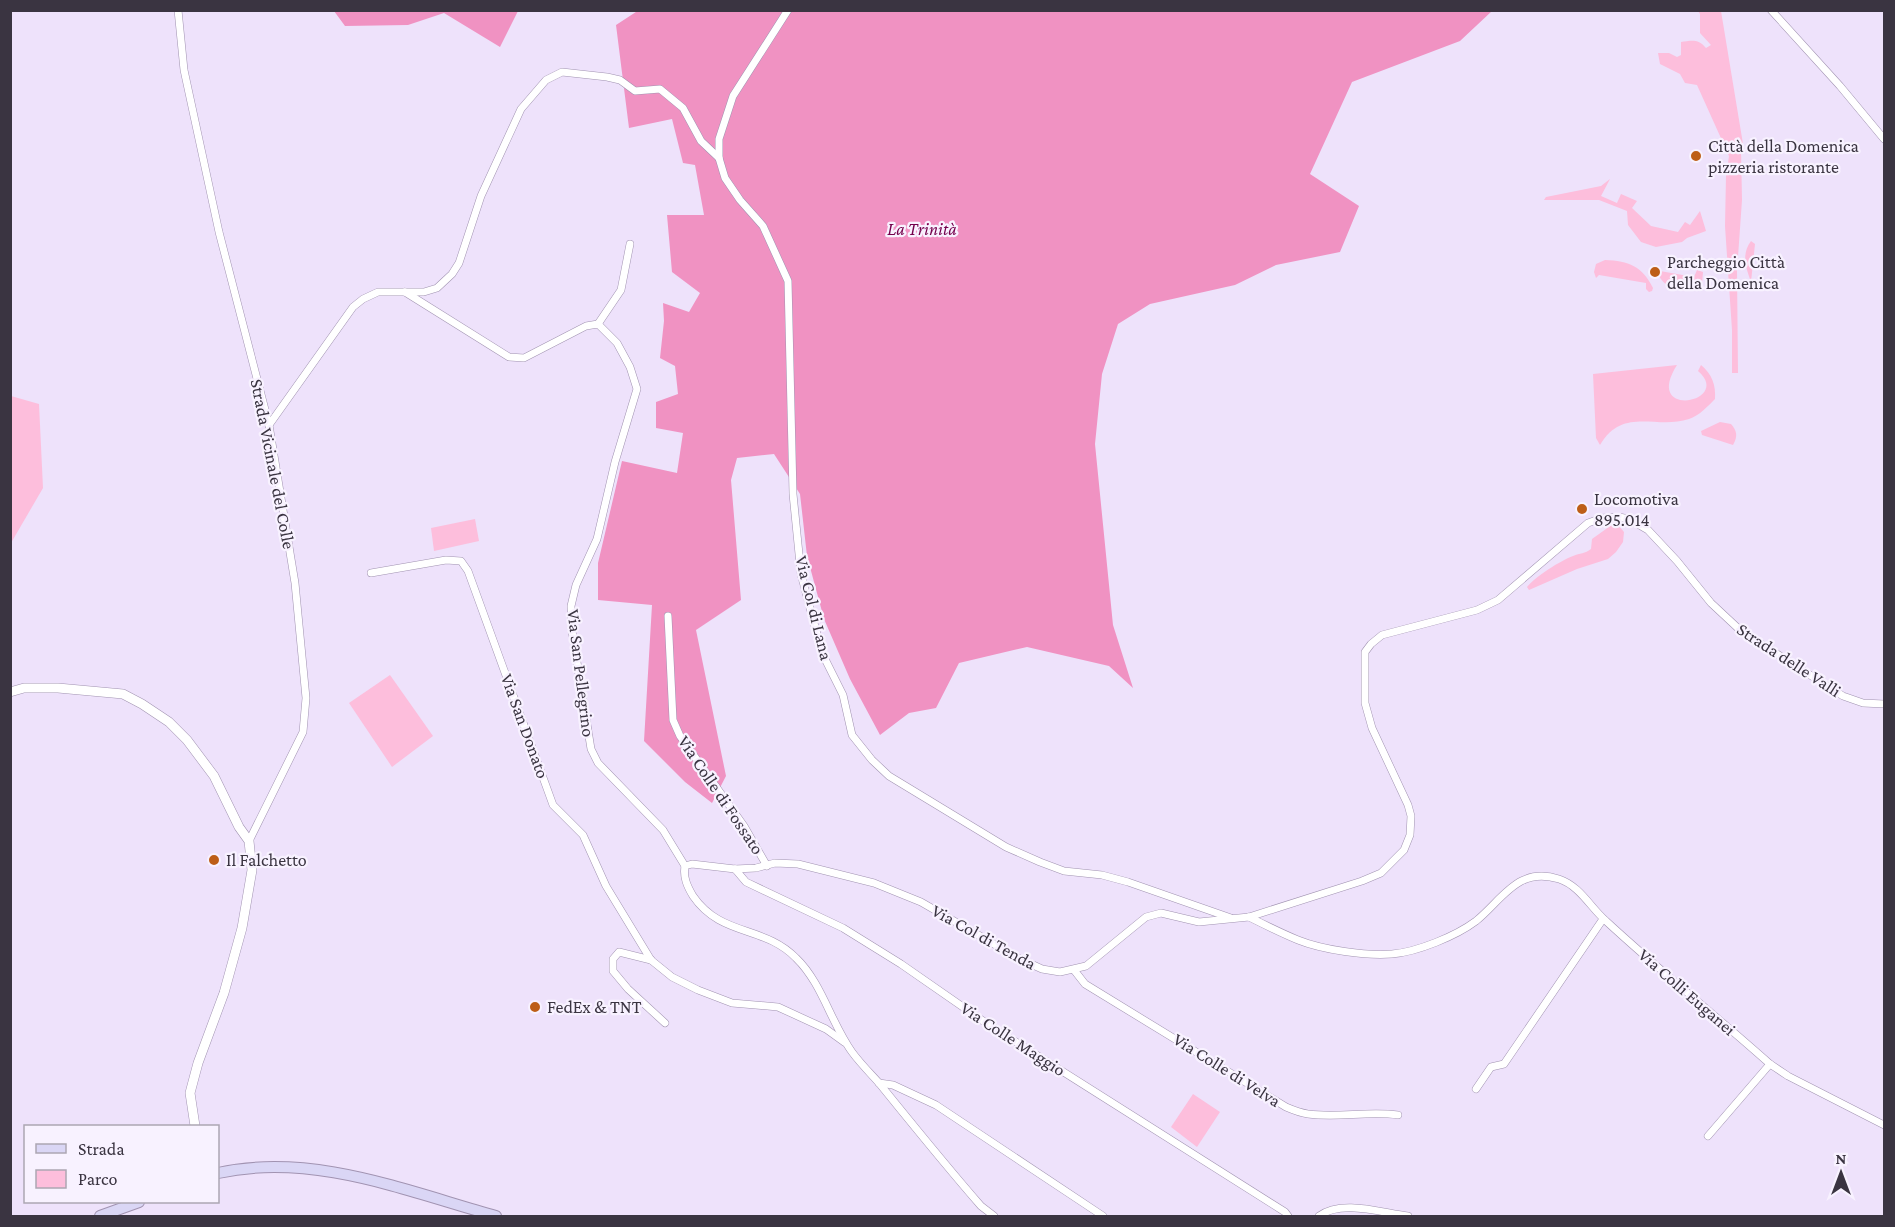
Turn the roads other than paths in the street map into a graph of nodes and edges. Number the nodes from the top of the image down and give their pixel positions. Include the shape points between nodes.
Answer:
1 (178, 10) edge
2 (788, 10) edge
3 (1771, 10) edge
4 (1884, 139) edge
5 (719, 158) junction
6 (630, 244) dead end
7 (405, 292) junction
8 (598, 324) junction
9 (269, 425) junction
10 (371, 573) dead end
11 (668, 616) dead end
12 (10, 692) edge
13 (1884, 704) edge
14 (249, 841) junction
15 (685, 866) junction
16 (767, 866) junction
17 (735, 869) junction
18 (1249, 917) junction
19 (1234, 920) junction
20 (1604, 920) junction
21 (651, 960) junction
22 (1074, 970) junction
23 (665, 1023) dead end
24 (847, 1044) junction
25 (1770, 1064) junction
26 (879, 1083) junction
27 (1476, 1089) dead end
28 (1398, 1115) dead end
29 (195, 1125) edge
30 (1884, 1125) edge
31 (1708, 1136) dead end
32 (219, 1173) edge
33 (136, 1203) edge
34 (100, 1216) edge
35 (496, 1216) edge
36 (994, 1216) edge
37 (1103, 1216) edge
38 (1288, 1216) edge
39 (1319, 1216) edge
40 (1408, 1216) edge

1 - 9 street, Strada Vicinale del Colle via 184,70 219,232
2 - 5 street, Via Col di Lana via 734,96 719,139
3 - 4 street
5 - 7 street via 701,141 683,108 660,89 635,91 620,80 562,72 546,80 521,109 481,196 452,274 437,288
5 - 19 street, Via Col di Lana via 724,178 763,226 788,281 793,494 801,574 822,653 843,695 852,735 889,776 1006,847 1064,871 1128,882
6 - 8 street via 621,290
7 - 8 street via 509,357 524,358 586,326
7 - 9 street via 378,292 353,307
8 - 15 street, Via San Pellegrino via 617,343 637,389 597,539 576,585 571,606 572,631 591,749 598,763 663,830
9 - 14 street, Strada Vicinale del Colle via 295,583 306,698 303,732
10 - 21 street, Via San Donato via 461,561 468,571 553,805 583,835 606,886
11 - 16 street, Via Colle di Fossato via 673,720
12 - 14 street via 58,688 123,694 142,704 187,740 214,776
13 - 18 street, Strada delle Valli via 1863,703 1843,696 1740,631 1648,530 1629,519 1611,517 1588,523 1498,600 1478,610 1382,635 1371,644 1365,652 1365,703 1411,816 1404,850 1381,873
14 - 29 street via 252,870 242,928 190,1093
15 - 17 street, Via Col di Tenda
15 - 24 street via 683,875 690,891 711,916 769,939 800,961
16 - 17 street, Via Col di Tenda
16 - 22 street, Via Col di Tenda via 798,864 874,883 921,903 1042,969
17 - 38 street, Via Colle Maggio via 746,882 843,928 901,964 986,1023
18 - 19 street
18 - 20 street, Via Colli Euganei via 1300,941 1368,954 1393,954 1439,941 1474,922 1515,883 1543,877 1576,887
19 - 22 street via 1199,922 1161,913 1146,917 1094,960
20 - 25 street, Via Colli Euganei
20 - 27 street via 1504,1064 1491,1067
21 - 23 street, Via San Donato via 619,952 613,959 613,971
21 - 24 street, Via San Donato via 672,977 698,990 732,1003 778,1007 826,1029
22 - 28 street, Via Colle di Velva via 1085,984 1286,1107 1306,1114
24 - 26 street
25 - 30 street, Via Colli Euganei
25 - 31 street
26 - 36 street via 981,1206
26 - 37 street via 893,1085 936,1105
32 - 35 main road via 262,1167 316,1168
33 - 34 main road
39 - 40 street via 1333,1208

